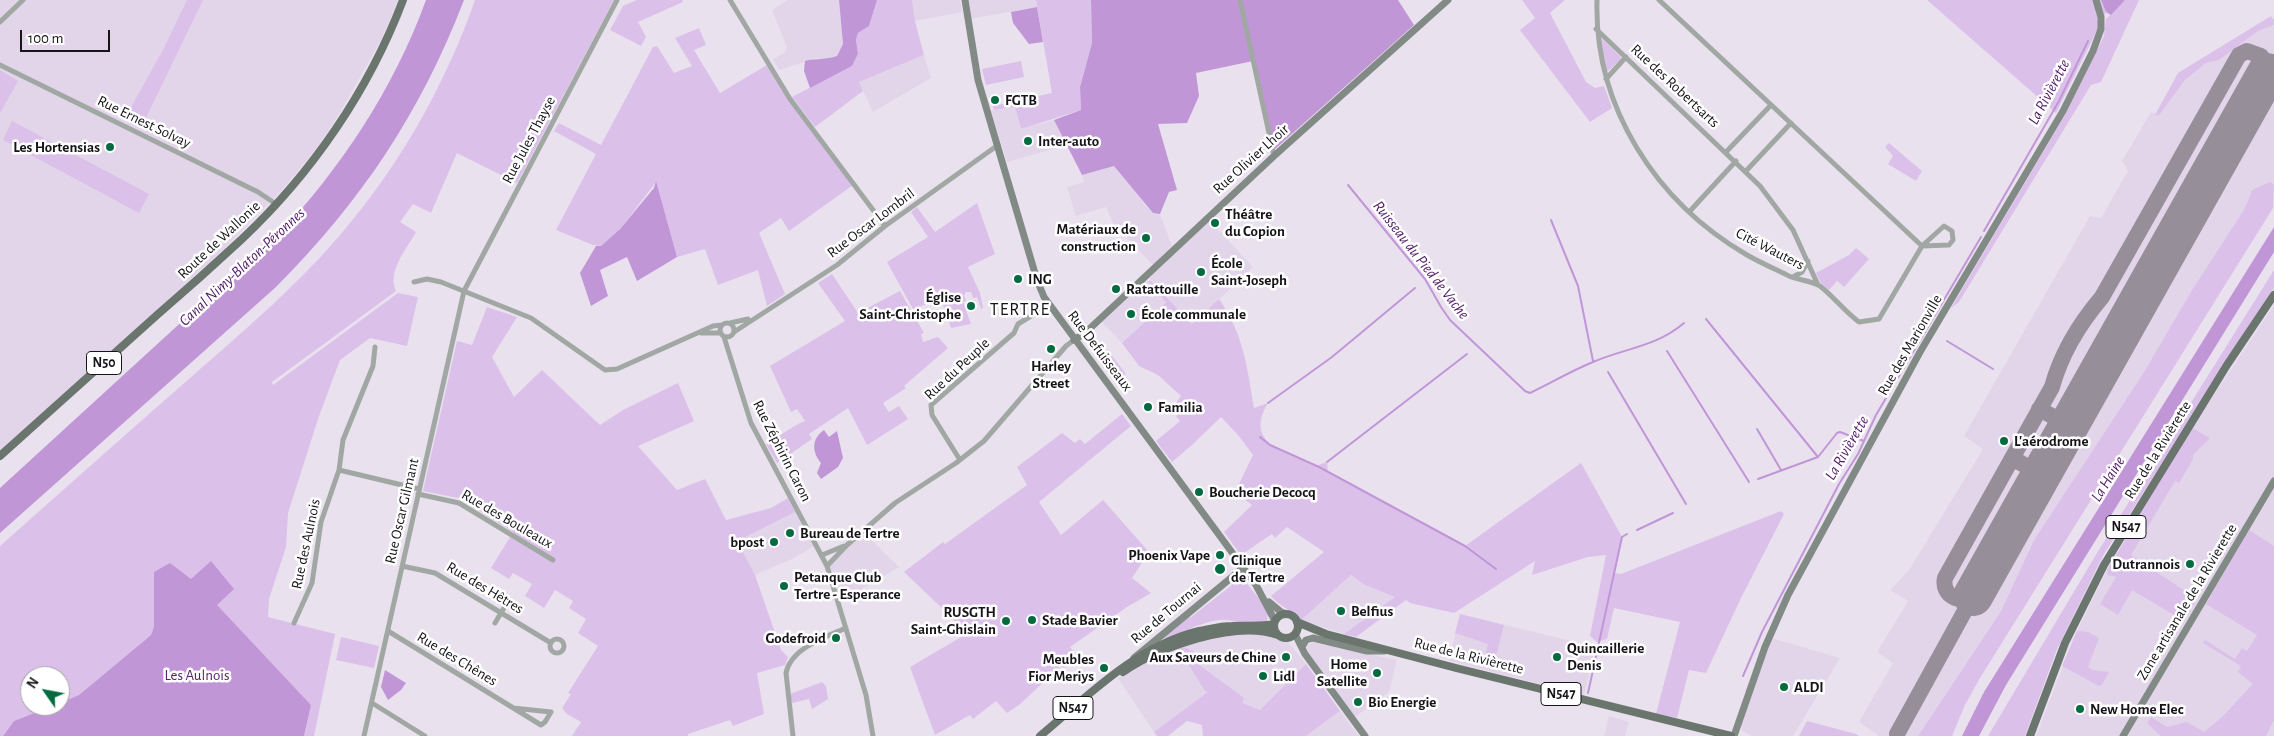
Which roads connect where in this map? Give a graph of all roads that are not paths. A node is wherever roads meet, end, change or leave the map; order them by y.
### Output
1 (23, 0) edge
2 (403, 0) edge
3 (617, 0) edge
4 (730, 0) edge
5 (965, 0) edge
6 (1240, 0) edge
7 (1448, 0) edge
8 (1597, 0) edge
9 (1659, 0) edge
10 (2096, 0) edge
11 (0, 22) edge
12 (1596, 29) junction
13 (1626, 57) junction
14 (0, 65) edge
15 (1606, 79) junction
16 (1771, 105) junction
17 (1791, 123) junction
18 (998, 145) junction
19 (1726, 152) junction
20 (1274, 156) junction
21 (1736, 162) junction
22 (1746, 171) junction
23 (276, 204) junction
24 (1690, 211) junction
25 (885, 226) junction
26 (1922, 246) junction
27 (1808, 261) junction
28 (1792, 277) junction
29 (414, 282) dead end
30 (1818, 285) junction
31 (464, 291) junction
32 (2274, 296) edge
33 (1049, 305) junction
34 (756, 317) junction
35 (730, 323) junction
36 (722, 325) junction
37 (698, 334) junction
38 (733, 334) junction
39 (722, 335) junction
40 (1074, 340) junction
41 (375, 348) dead end
42 (729, 354) junction
43 (0, 456) edge
44 (960, 460) junction
45 (338, 470) junction
46 (2274, 482) edge
47 (419, 491) junction
48 (847, 545) junction
49 (822, 554) junction
50 (553, 560) dead end
51 (402, 566) junction
52 (827, 566) junction
53 (1243, 568) junction
54 (1264, 598) junction
55 (508, 601) dead end
56 (501, 613) junction
57 (1287, 614) junction
58 (1275, 622) junction
59 (1297, 622) junction
60 (294, 623) dead end
61 (495, 623) dead end
62 (846, 628) junction
63 (388, 631) junction
64 (1318, 631) junction
65 (1293, 634) junction
66 (1278, 635) junction
67 (551, 643) dead end
68 (1303, 651) junction
69 (1392, 651) junction
70 (1130, 662) junction
71 (1106, 681) junction
72 (372, 703) junction
73 (513, 708) junction
74 (364, 736) edge
75 (425, 736) edge
76 (793, 736) edge
77 (872, 736) edge
78 (1040, 736) edge
79 (1366, 736) edge
80 (1732, 736) edge
81 (2030, 736) edge
82 (2123, 736) edge

1 - 11 street
2 - 23 main road, Route de Wallonie / N50
3 - 31 street, Rue Jules Thayse
4 - 25 street
5 - 18 street, Rue Defuisseaux
6 - 20 street
7 - 20 street, Rue Olivier Lhoir
8 - 12 street, Cité Wauters
9 - 16 street
10 - 80 street, Rue des Marionville
12 - 13 street, Rue des Robertsarts
12 - 15 street, Cité Wauters
13 - 15 street
13 - 19 street, Rue des Robertsarts
14 - 23 street, Rue Ernest Solvay
15 - 24 street, Cité Wauters
16 - 17 street
16 - 19 street
17 - 22 street
17 - 26 street
18 - 25 street, Rue Oscar Lombril
18 - 33 street, Rue Defuisseaux
19 - 21 street, Rue des Robertsarts
20 - 40 street, Rue Olivier Lhoir
21 - 22 street, Rue des Robertsarts
21 - 24 street
22 - 27 street, Rue des Robertsarts
23 - 43 main road, Route de Wallonie / N50
24 - 28 street, Cité Wauters
25 - 34 street, Rue Oscar Lombril
26 - 26 street, Cité Wauters
26 - 30 street, Cité Wauters
27 - 28 street
27 - 30 street, Rue des Robertsarts
28 - 30 street, Cité Wauters
29 - 31 street
31 - 37 street, Rue Oscar Lombril
31 - 47 street, Rue Oscar Gilmant
32 - 81 main road, Rue de la Rivièrette / N547
33 - 40 street, Rue Defuisseaux
33 - 44 street, Rue du Peuple
34 - 35 street, Rue Oscar Lombril
34 - 38 street, Rue Oscar Lombril
35 - 36 street, Rue Oscar Lombril
35 - 38 street
36 - 37 street, Rue Oscar Lombril
36 - 39 street
37 - 39 street
38 - 39 street
38 - 42 street, Rue Zéphirin Caron
39 - 42 street, Rue Zéphirin Caron
40 - 44 street
40 - 53 street, Rue Defuisseaux
41 - 45 street, Rue des Aulnois
42 - 49 street, Rue Zéphirin Caron
44 - 48 street
45 - 47 street
45 - 60 street, Rue des Aulnois
46 - 82 street, Zone artisanale de la Rivierette
47 - 50 street, Rue des Bouleaux
47 - 51 street, Rue Oscar Gilmant
48 - 49 street
48 - 52 street
49 - 52 street
51 - 56 street, Rue des Hêtres
51 - 63 street, Rue Oscar Gilmant
52 - 62 street
53 - 54 street, Rue Defuisseaux
53 - 70 street, Rue de Tournai
54 - 57 street, Rue Defuisseaux
54 - 58 street, Rue Defuisseaux
55 - 56 street
56 - 61 street
56 - 67 street, Rue des Hêtres
57 - 58 main road
57 - 59 main road
58 - 66 main road
58 - 70 main road, Rue de Tournai / N547
59 - 64 main road, Rue de la Rivièrette / N547
59 - 65 main road
62 - 76 street
62 - 77 street
63 - 72 street, Rue Oscar Gilmant
63 - 73 street, Rue des Chênes
64 - 65 main road, Rue de la Rivièrette / N547
64 - 69 main road, Rue de la Rivièrette / N547
65 - 66 main road
65 - 68 street
66 - 71 main road, Rue de Tournai / N547
68 - 69 street
68 - 79 street
69 - 80 main road, Rue de la Rivièrette / N547
70 - 71 main road, Rue de Tournai / N547
71 - 78 main road, Rue de Tournai / N547
72 - 74 street, Rue Oscar Gilmant
72 - 75 street
73 - 73 street, Rue des Chênes

